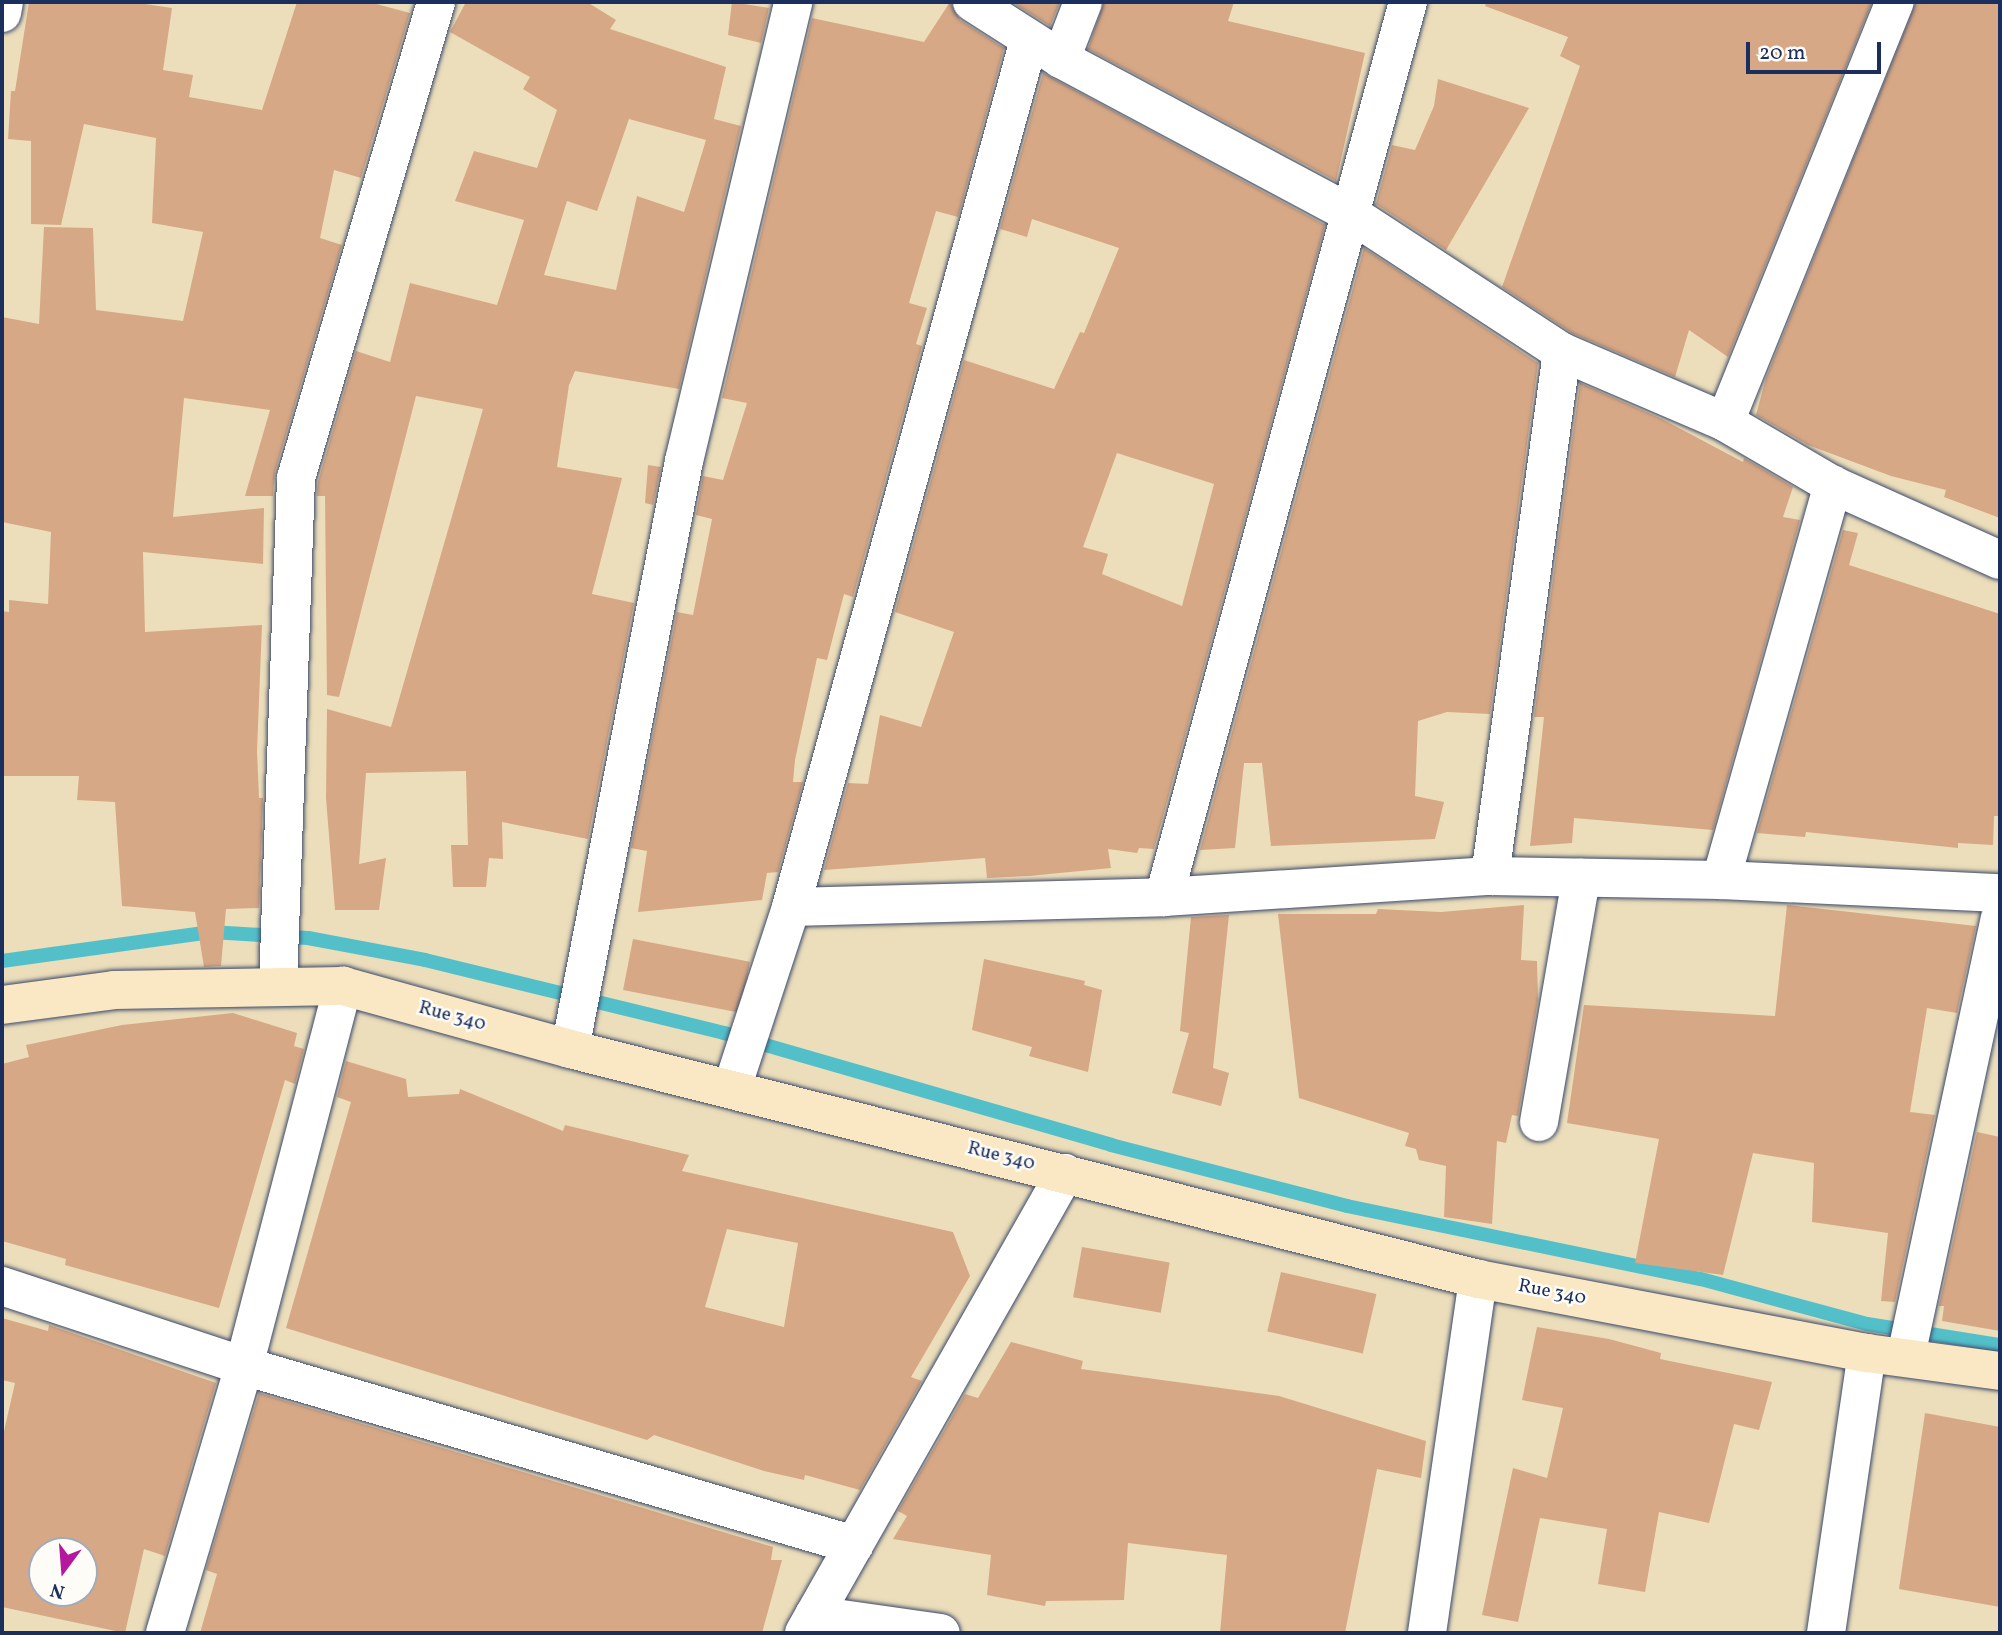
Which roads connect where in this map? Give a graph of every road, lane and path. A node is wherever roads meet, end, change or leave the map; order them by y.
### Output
1 (4, 2) edge
2 (436, 2) edge
3 (793, 2) edge
4 (972, 2) edge
5 (1083, 2) edge
6 (1408, 2) edge
7 (1895, 2) edge
8 (2, 13) edge
9 (1045, 49) junction
10 (1350, 214) junction
11 (1562, 352) junction
12 (1725, 422) junction
13 (1833, 485) junction
14 (2000, 560) edge
15 (1490, 876) junction
16 (1581, 877) junction
17 (1721, 880) junction
18 (2000, 892) edge
19 (1164, 897) junction
20 (791, 907) junction
21 (2000, 919) edge
22 (278, 986) junction
23 (342, 986) junction
24 (2, 1005) edge
25 (570, 1049) junction
26 (732, 1088) junction
27 (1539, 1122) dead end
28 (1065, 1173) junction
29 (1478, 1279) junction
30 (2, 1286) edge
31 (1867, 1353) junction
32 (1906, 1356) junction
33 (244, 1366) junction
34 (2000, 1371) edge
35 (854, 1545) junction
36 (809, 1624) edge
37 (165, 1633) edge
38 (941, 1633) edge
39 (1427, 1633) edge
40 (1826, 1633) edge

1 - 8 street
2 - 22 street
3 - 25 street
4 - 9 street
5 - 9 street
6 - 10 street
7 - 12 street
9 - 10 street
9 - 20 street
10 - 11 street
10 - 19 street
11 - 12 street
11 - 15 street
12 - 13 street
13 - 14 street
13 - 17 street
15 - 16 street
15 - 19 street
16 - 17 street
16 - 27 street
17 - 18 street
19 - 20 street
20 - 26 street
21 - 32 street
22 - 23 street, Rue 340
22 - 24 street, Rue 340
23 - 25 street, Rue 340
23 - 33 street
25 - 26 street, Rue 340
26 - 28 street, Rue 340
28 - 29 street, Rue 340
28 - 35 street
29 - 31 street, Rue 340
29 - 39 street
30 - 33 street
31 - 32 street, Rue 340
31 - 40 street
32 - 34 street, Rue 340
33 - 35 street
33 - 37 street
35 - 36 street
36 - 38 street

